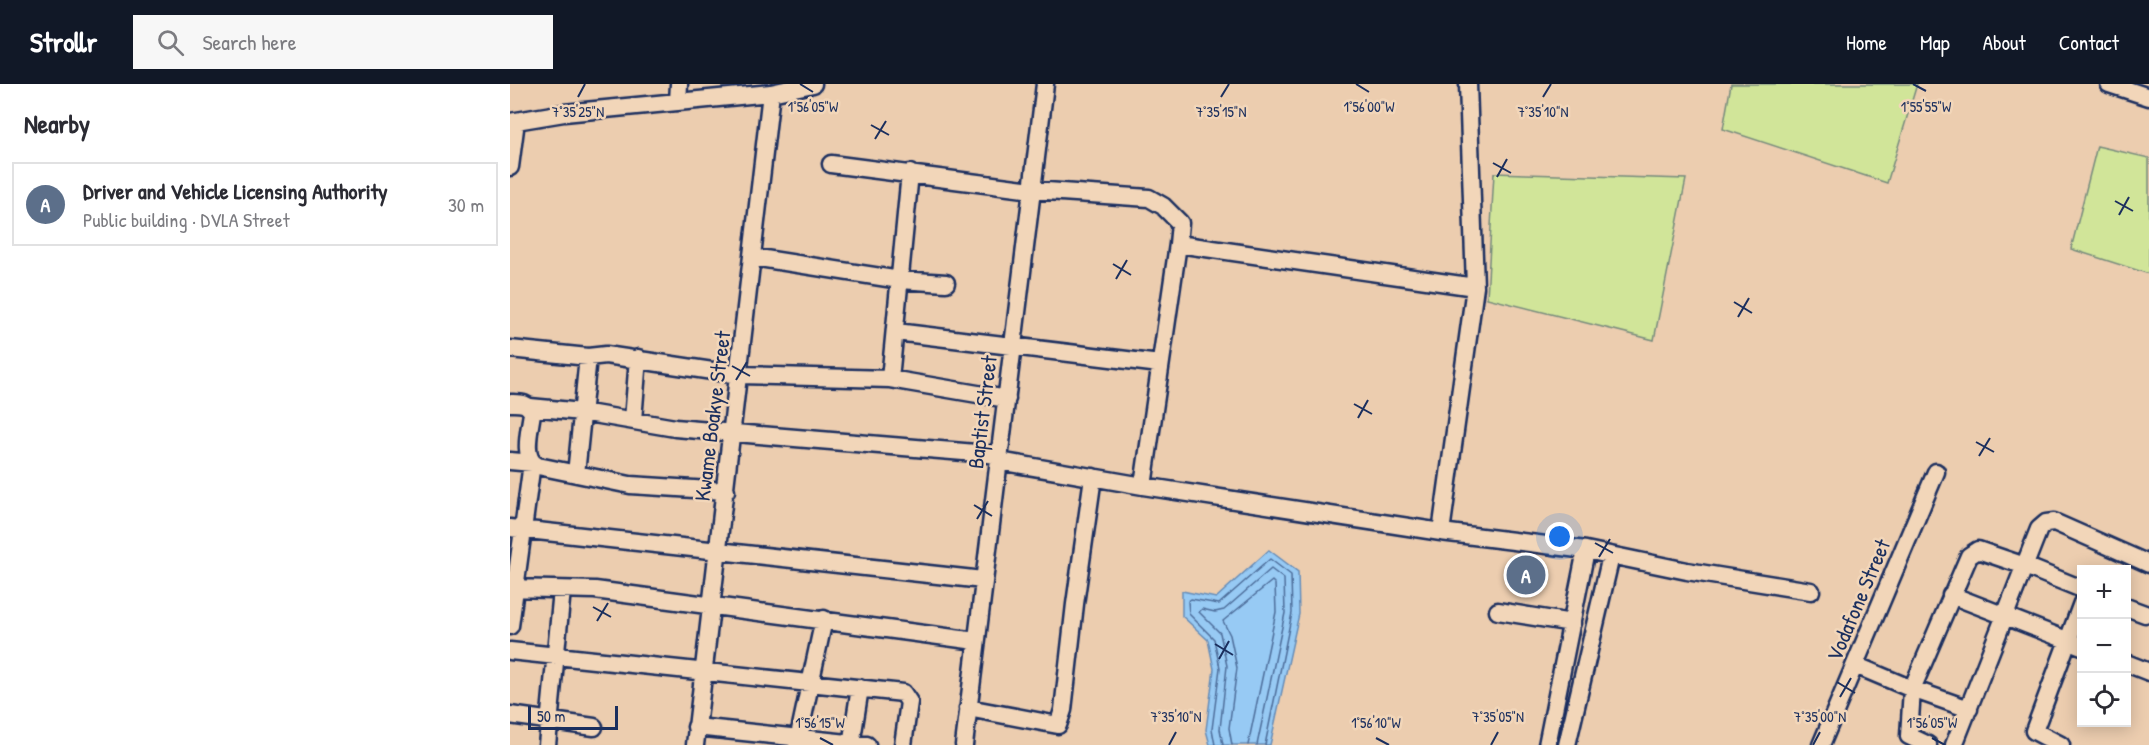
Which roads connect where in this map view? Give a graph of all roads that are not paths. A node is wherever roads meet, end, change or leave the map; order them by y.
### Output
1 (679, 84) edge
2 (808, 84) edge
3 (813, 84) edge
4 (1045, 84) edge
5 (1468, 84) edge
6 (2109, 84) edge
7 (771, 93) junction
8 (2149, 97) edge
9 (678, 102) junction
10 (513, 122) edge
11 (831, 164) dead end
12 (510, 167) edge
13 (910, 173) junction
14 (1032, 190) junction
15 (1178, 244) junction
16 (752, 257) junction
17 (900, 280) junction
18 (946, 283) dead end
19 (1475, 287) junction
20 (896, 332) junction
21 (1013, 347) junction
22 (510, 349) edge
23 (588, 357) junction
24 (638, 358) junction
25 (1160, 364) junction
26 (739, 375) junction
27 (890, 379) junction
28 (1006, 399) junction
29 (510, 402) edge
30 (530, 407) junction
31 (582, 412) junction
32 (633, 420) junction
33 (732, 432) junction
34 (1000, 458) junction
35 (510, 461) edge
36 (532, 463) junction
37 (1936, 472) dead end
38 (576, 474) junction
39 (1093, 477) junction
40 (1143, 486) junction
41 (726, 491) junction
42 (516, 529) edge
43 (1442, 532) junction
44 (719, 550) junction
45 (1586, 550) junction
46 (1611, 556) junction
47 (2149, 564) edge
48 (2025, 566) junction
49 (983, 580) junction
50 (2077, 587) edge
51 (513, 588) edge
52 (562, 590) junction
53 (1811, 591) dead end
54 (1951, 596) junction
55 (711, 607) junction
56 (2131, 609) edge
57 (1498, 611) dead end
58 (2145, 614) dead end
59 (2005, 617) junction
60 (824, 619) junction
61 (2079, 619) edge
62 (1572, 623) junction
63 (510, 626) edge
64 (976, 641) junction
65 (2074, 643) edge
66 (510, 651) edge
67 (555, 656) junction
68 (1855, 665) junction
69 (2131, 665) edge
70 (704, 671) junction
71 (2149, 672) edge
72 (810, 683) junction
73 (860, 688) junction
74 (1912, 689) junction
75 (968, 708) junction
76 (1969, 710) junction
77 (510, 715) edge
78 (549, 721) junction
79 (594, 727) dead end
80 (696, 727) junction
81 (797, 741) edge
82 (857, 744) edge
83 (547, 745) edge
84 (695, 745) edge
85 (903, 745) edge
86 (964, 745) edge
87 (1547, 745) edge
88 (1567, 745) edge
89 (1821, 745) edge
90 (1928, 745) edge
91 (1954, 745) edge
92 (2061, 745) edge

1 - 9 street
2 - 3 street
2 - 7 street
4 - 14 street, Baptist Street
5 - 19 street
6 - 8 street
7 - 9 street
7 - 16 street, Kwame Boakye Street
9 - 10 street
10 - 12 street
11 - 13 street
13 - 14 street
13 - 17 street
14 - 15 street
14 - 21 street, Baptist Street
15 - 19 street
15 - 25 street
16 - 17 street
16 - 26 street, Kwame Boakye Street
17 - 18 street
17 - 20 street
19 - 43 street
20 - 21 street
20 - 27 street
21 - 25 street
21 - 28 street, Baptist Street
22 - 23 street
23 - 24 street
23 - 31 street
24 - 26 street
24 - 32 street
25 - 40 street
26 - 27 street
26 - 33 street, Kwame Boakye Street
27 - 28 street
28 - 34 street, Baptist Street
29 - 30 street
30 - 31 street
30 - 36 street
31 - 32 street
31 - 38 street
32 - 33 street
33 - 34 street
33 - 41 street, Kwame Boakye Street
34 - 39 street
34 - 49 street, Baptist Street
35 - 36 street
36 - 38 street
36 - 42 street
37 - 68 street, Vodafone Street
38 - 41 street
39 - 40 street
39 - 75 street
40 - 43 street
41 - 44 street, Kwame Boakye Street
42 - 44 street
42 - 51 street
43 - 45 street
44 - 49 street
44 - 55 street, Kwame Boakye Street
45 - 46 street
45 - 62 street
46 - 53 street
46 - 88 street
47 - 48 street
48 - 50 street
48 - 54 street
48 - 59 street
49 - 64 street, Baptist Street
51 - 52 street
51 - 63 street
52 - 55 street
52 - 67 street
54 - 59 street
54 - 74 street
55 - 60 street
55 - 70 street, Kwame Boakye Street
56 - 58 street
57 - 62 street
59 - 65 street
59 - 76 street
60 - 64 street
60 - 72 street
61 - 65 street
62 - 87 street
64 - 75 street, Baptist Street
65 - 92 street
66 - 67 street
67 - 70 street
67 - 78 street
68 - 74 street
68 - 89 street, Vodafone Street
69 - 71 street
70 - 72 street
70 - 80 street, Kwame Boakye Street
72 - 73 street
72 - 81 street
73 - 82 street
73 - 85 street
74 - 76 street
74 - 90 street
75 - 86 street, Baptist Street
76 - 91 street
77 - 78 street
78 - 79 street
78 - 83 street
80 - 81 street
80 - 84 street, Kwame Boakye Street
81 - 82 street

